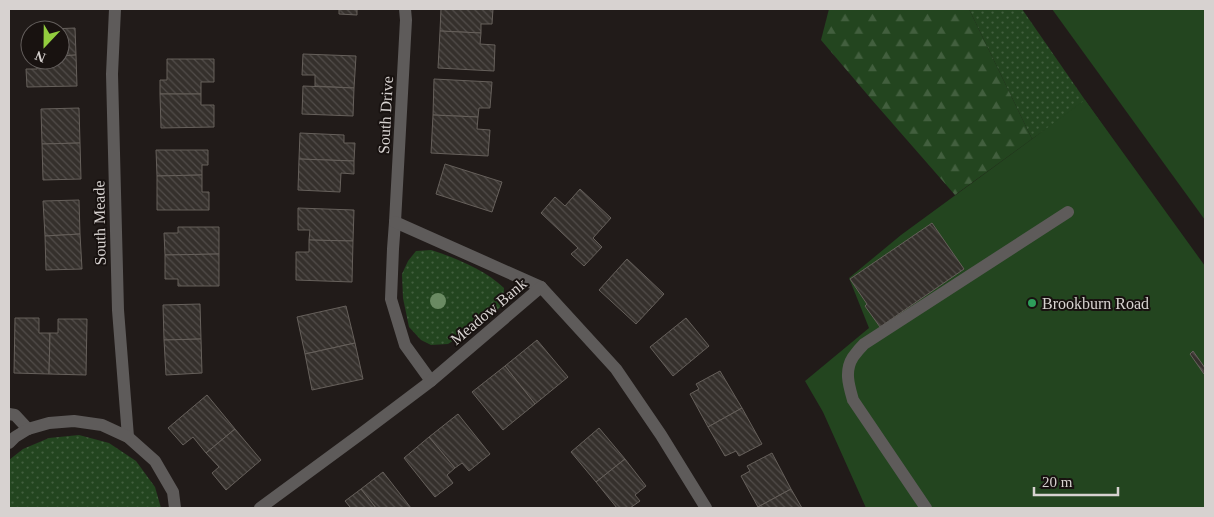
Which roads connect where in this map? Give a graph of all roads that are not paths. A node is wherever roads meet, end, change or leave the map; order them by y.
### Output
1 (115, 9) edge
2 (405, 9) edge
3 (1068, 212) dead end
4 (395, 222) junction
5 (541, 287) junction
6 (431, 381) junction
7 (9, 414) edge
8 (28, 429) junction
9 (128, 437) junction
10 (9, 443) edge
11 (175, 508) edge
12 (260, 508) edge
13 (706, 508) edge
14 (926, 508) edge

1 - 9 street, South Meade
2 - 4 street, South Drive
3 - 14 street
4 - 5 street
4 - 6 street, South Drive
5 - 6 street, Meadow Bank
5 - 13 street, Meadow Bank
6 - 12 street, Meadow Bank
7 - 8 street
8 - 9 street
8 - 10 street
9 - 11 street

